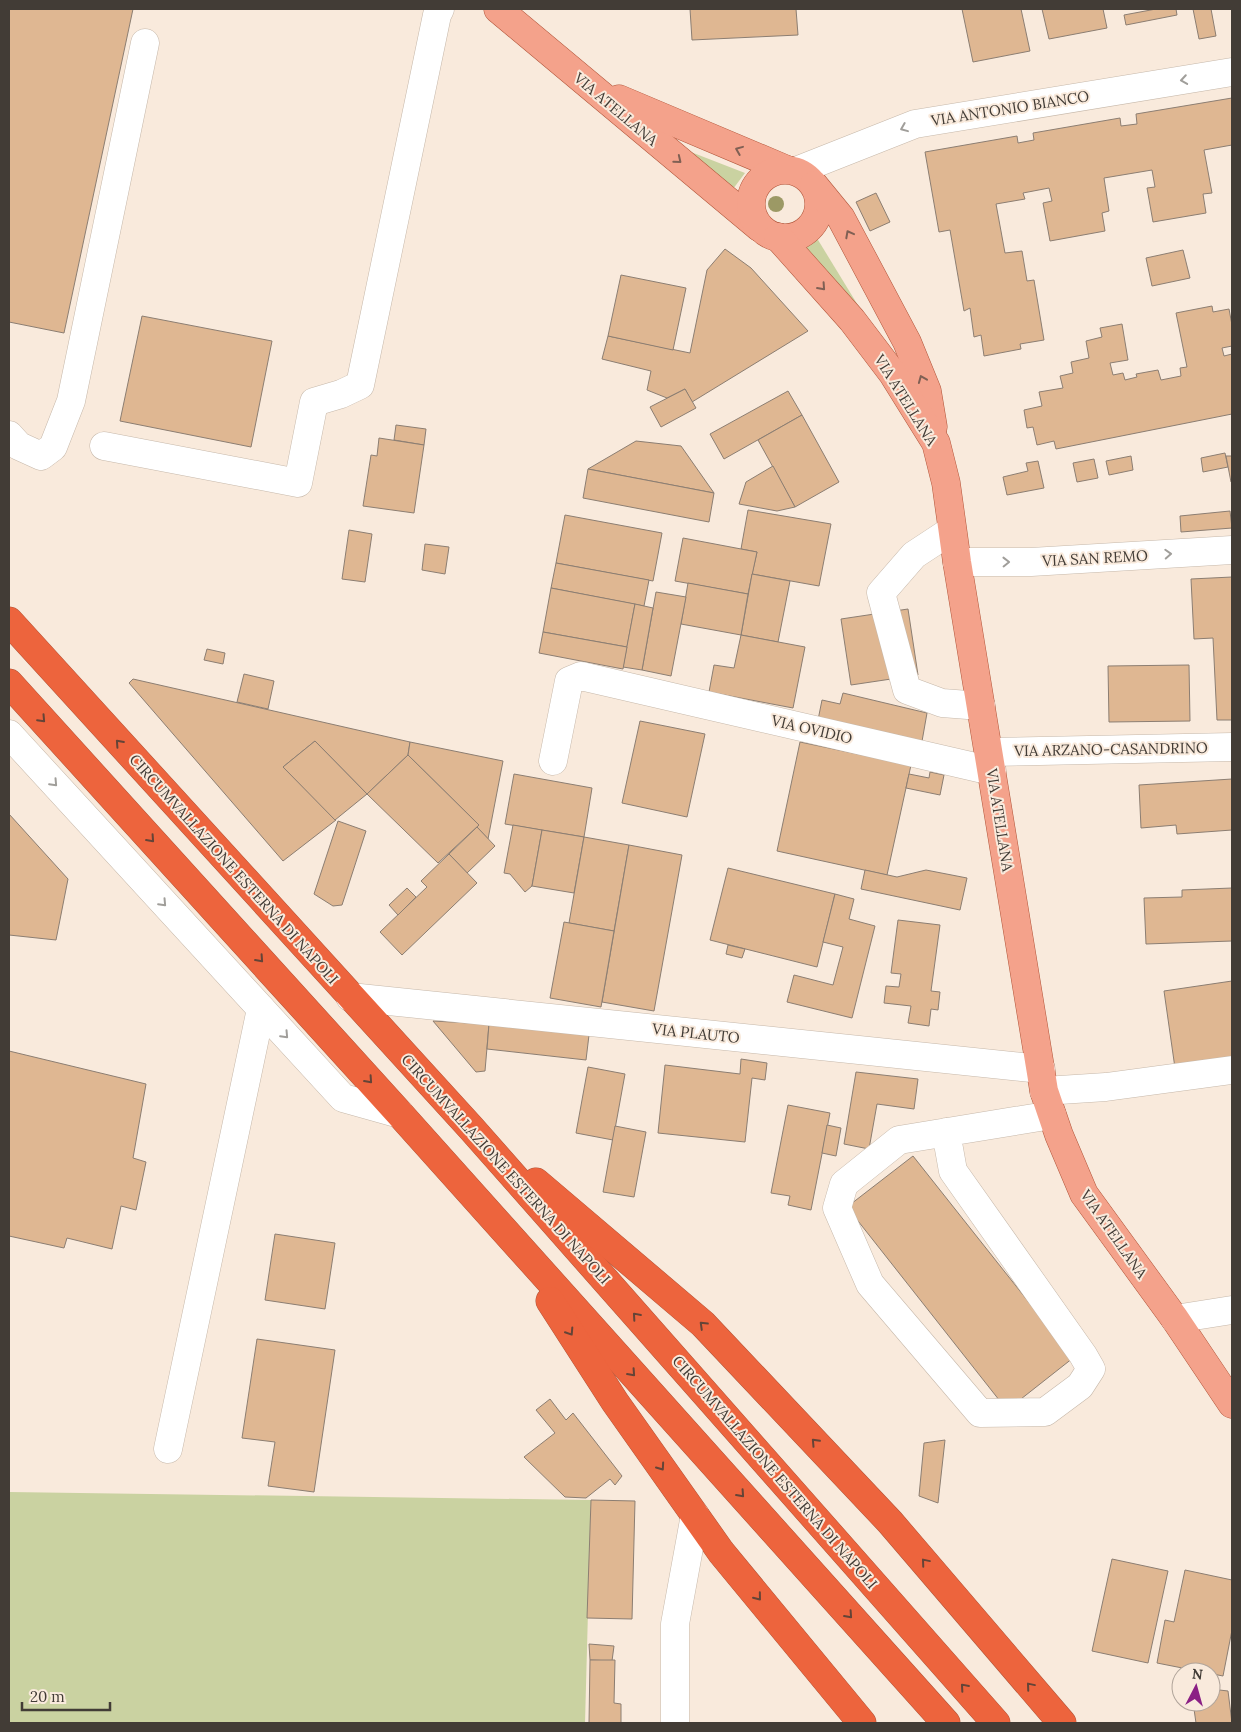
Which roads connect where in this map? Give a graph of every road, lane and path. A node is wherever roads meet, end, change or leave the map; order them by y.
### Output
1 (440, 9) edge
2 (498, 9) edge
3 (145, 43) dead end
4 (1232, 72) edge
5 (586, 84) junction
6 (798, 175) junction
7 (769, 232) junction
8 (9, 435) edge
9 (936, 443) junction
10 (104, 446) dead end
11 (952, 530) junction
12 (1232, 550) edge
13 (957, 562) junction
14 (9, 621) edge
15 (9, 683) edge
16 (981, 706) junction
17 (9, 734) edge
18 (1232, 747) edge
19 (553, 761) dead end
20 (991, 761) junction
21 (350, 997) junction
22 (261, 1009) junction
23 (1232, 1070) edge
24 (1046, 1091) junction
25 (400, 1114) junction
26 (471, 1128) junction
27 (946, 1132) junction
28 (506, 1232) junction
29 (1232, 1310) edge
30 (1175, 1319) junction
31 (1232, 1404) edge
32 (168, 1449) dead end
33 (695, 1515) junction
34 (675, 1723) edge
35 (862, 1723) edge
36 (946, 1723) edge
37 (996, 1723) edge
38 (1062, 1723) edge

1 - 10 street
2 - 5 main road, VIA ATELLANA
3 - 8 street
4 -> 6 street, VIA ANTONIO BIANCO
6 -> 5 main road
5 -> 7 main road, VIA ATELLANA
6 - 7 main road
6 - 7 main road
9 -> 6 main road
7 -> 9 main road, VIA ATELLANA
9 - 11 main road, VIA ATELLANA
11 - 13 main road, VIA ATELLANA
11 - 16 street
13 -> 12 street, VIA SAN REMO
13 - 16 main road, VIA ATELLANA
21 -> 14 highway, CIRCUMVALLAZIONE ESTERNA DI NAPOLI
15 -> 25 highway
16 - 20 main road, VIA ATELLANA
17 -> 22 street
18 - 20 street, VIA ARZANO-CASANDRINO
19 - 20 street, VIA OVIDIO
20 - 24 main road, VIA ATELLANA
21 - 24 street, VIA PLAUTO
21 - 26 highway, CIRCUMVALLAZIONE ESTERNA DI NAPOLI
22 -> 25 street
22 - 32 street
23 - 24 street
24 - 27 street
24 - 30 main road, VIA ATELLANA
25 - 28 highway
37 -> 26 highway, CIRCUMVALLAZIONE ESTERNA DI NAPOLI
38 -> 26 highway
27 - 27 street
28 -> 33 highway
28 -> 36 highway
29 - 30 street
30 - 31 main road, VIA ATELLANA
33 - 34 street
33 -> 35 highway

